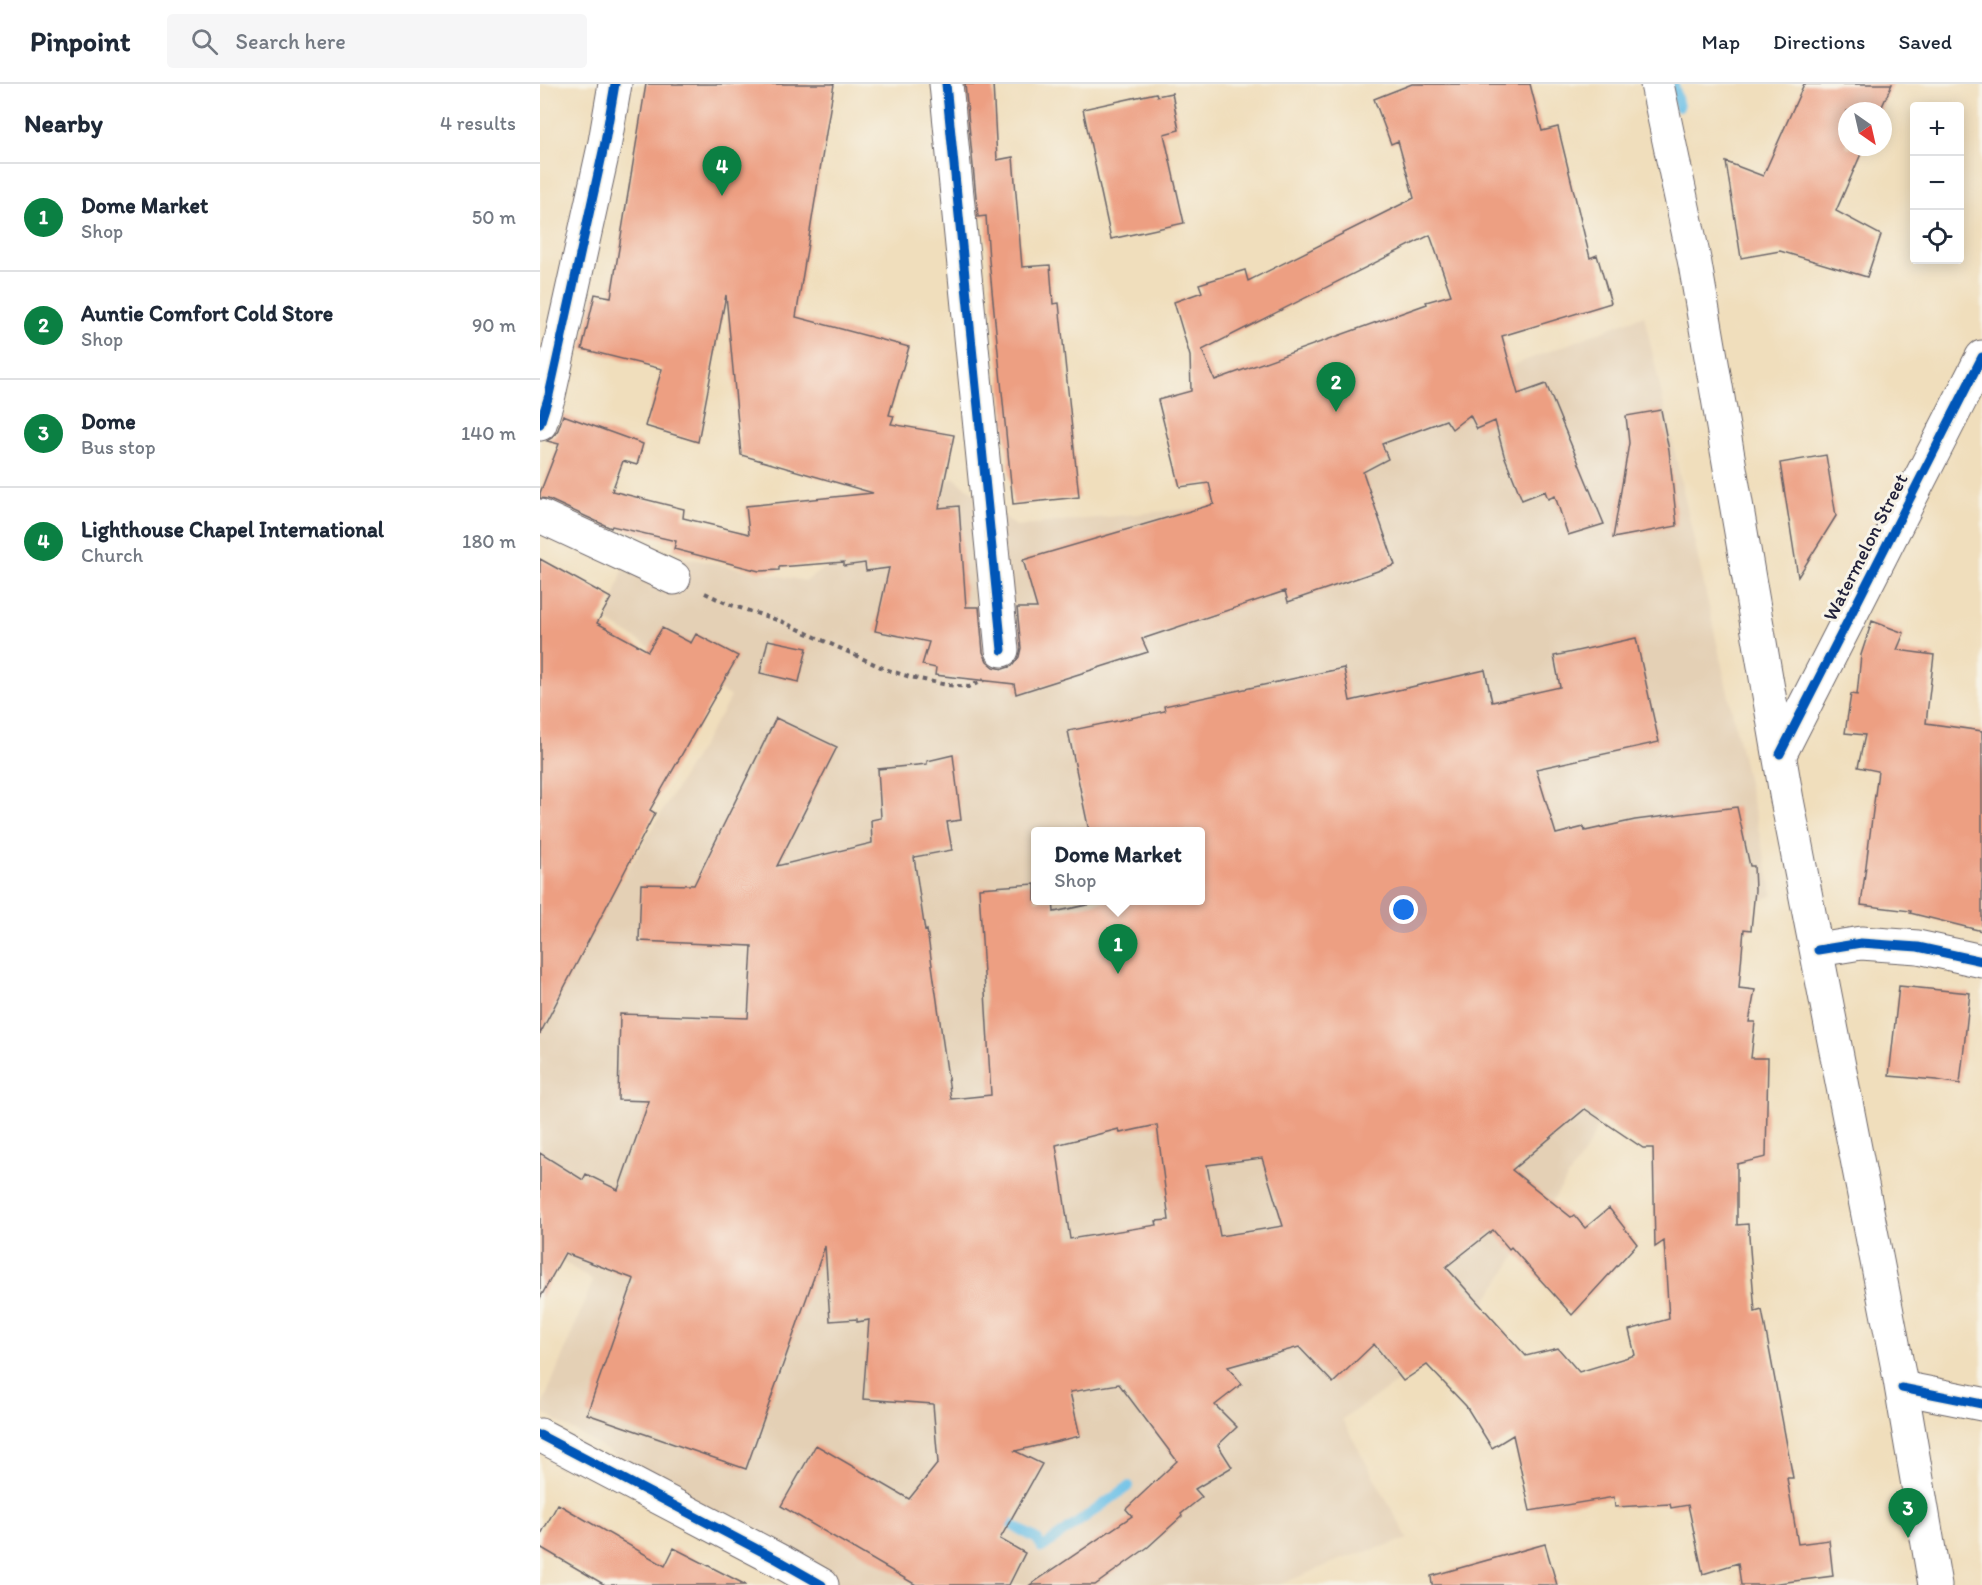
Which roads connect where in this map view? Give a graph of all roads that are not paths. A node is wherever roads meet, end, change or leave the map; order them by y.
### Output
1 (615, 84) edge
2 (946, 84) edge
3 (1657, 84) edge
4 (1982, 357) edge
5 (540, 424) edge
6 (542, 523) edge
7 (674, 578) road end
8 (1002, 650) road end
9 (1780, 754) junction
10 (1818, 950) junction
11 (1982, 961) edge
12 (1902, 1388) junction
13 (1982, 1404) edge
14 (540, 1435) edge
15 (822, 1585) edge
16 (1935, 1585) edge

1 - 5 street
2 - 8 street
3 - 9 street
4 - 9 street, Watermelon Street
6 - 7 street
9 - 10 street
10 - 11 street
10 - 12 street
12 - 13 street
12 - 16 street
14 - 15 street

